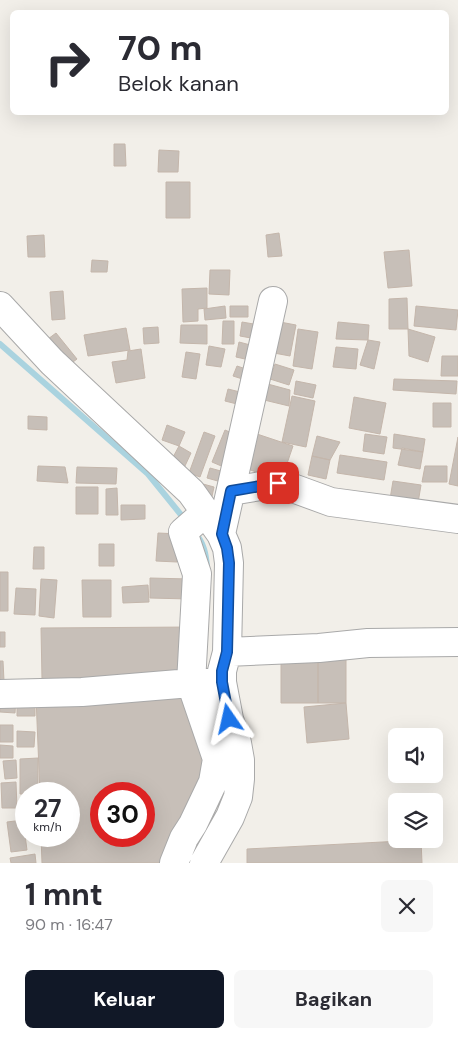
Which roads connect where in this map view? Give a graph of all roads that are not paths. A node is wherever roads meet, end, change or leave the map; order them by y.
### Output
1 (273, 301) dead end
2 (0, 306) edge
3 (231, 491) junction
4 (458, 519) edge
5 (204, 523) junction
6 (458, 642) edge
7 (227, 652) junction
8 (208, 683) junction
9 (0, 694) edge
10 (174, 863) edge
11 (204, 863) edge

1 - 3 street
2 - 5 street
3 - 4 street
3 - 5 street
5 - 7 street
5 - 8 street
6 - 7 street
7 - 8 street
8 - 9 street
8 - 10 street
8 - 11 street

